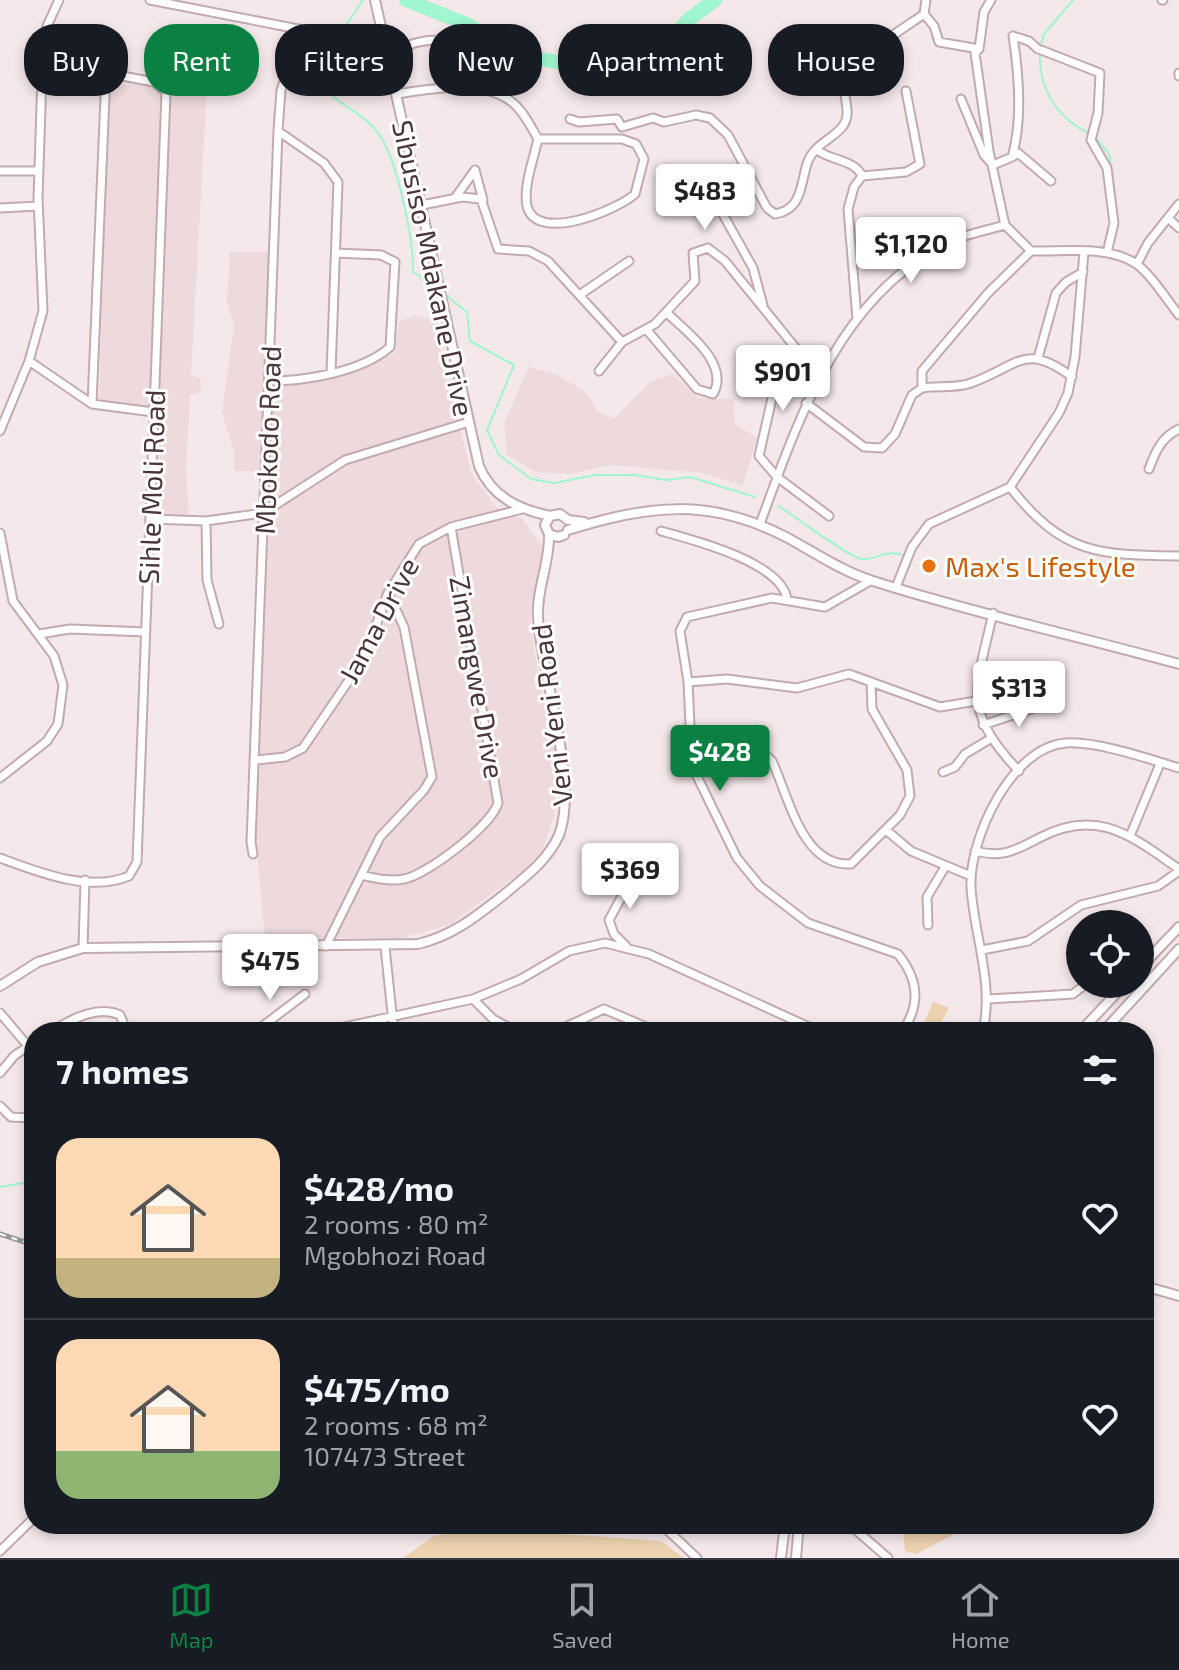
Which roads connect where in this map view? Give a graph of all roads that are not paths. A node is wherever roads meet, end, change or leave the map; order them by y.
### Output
1 (59, 0) edge
2 (150, 0) edge
3 (926, 0) edge
4 (991, 0) edge
5 (375, 1) edge
6 (924, 14) junction
7 (48, 24) edge
8 (380, 24) edge
9 (275, 25) edge
10 (979, 49) junction
11 (413, 91) edge
12 (906, 91) dead end
13 (42, 96) edge
14 (105, 96) edge
15 (166, 96) edge
16 (281, 96) edge
17 (397, 96) edge
18 (961, 99) dead end
19 (570, 119) dead end
20 (278, 131) junction
21 (538, 139) junction
22 (816, 149) junction
23 (1012, 157) junction
24 (993, 165) junction
25 (0, 171) edge
26 (39, 171) junction
27 (862, 176) junction
28 (1051, 181) dead end
29 (455, 198) junction
30 (484, 202) junction
31 (1179, 204) edge
32 (422, 205) junction
33 (38, 206) junction
34 (0, 208) edge
35 (720, 209) dead end
36 (1168, 218) junction
37 (1005, 225) junction
38 (1179, 228) edge
39 (1031, 251) junction
40 (1084, 252) junction
41 (336, 253) junction
42 (1107, 253) junction
43 (629, 261) dead end
44 (1137, 264) junction
45 (1083, 272) junction
46 (581, 294) junction
47 (764, 308) junction
48 (666, 312) junction
49 (1179, 315) edge
50 (857, 319) junction
51 (646, 329) junction
52 (622, 342) junction
53 (795, 348) junction
54 (1038, 358) junction
55 (29, 361) junction
56 (599, 371) dead end
57 (331, 373) junction
58 (1072, 377) junction
59 (820, 378) junction
60 (269, 381) junction
61 (922, 388) junction
62 (806, 403) junction
63 (92, 404) junction
64 (153, 412) junction
65 (466, 423) junction
66 (1178, 430) edge
67 (0, 431) edge
68 (1149, 469) dead end
69 (777, 477) junction
70 (1010, 487) junction
71 (526, 510) junction
72 (263, 513) junction
73 (829, 516) dead end
74 (151, 519) junction
75 (206, 521) junction
76 (760, 524) junction
77 (548, 525) junction
78 (451, 527) junction
79 (567, 528) junction
80 (661, 531) dead end
81 (0, 533) edge
82 (1179, 556) edge
83 (548, 562) junction
84 (870, 581) junction
85 (896, 587) junction
86 (388, 593) junction
87 (787, 599) junction
88 (993, 613) junction
89 (219, 624) dead end
90 (145, 632) junction
91 (39, 634) junction
92 (1179, 664) edge
93 (688, 682) junction
94 (871, 682) junction
95 (976, 701) junction
96 (1046, 704) dead end
97 (983, 725) junction
98 (690, 737) junction
99 (990, 739) junction
100 (256, 760) junction
101 (1160, 764) junction
102 (1179, 768) edge
103 (1019, 771) junction
104 (943, 772) dead end
105 (0, 778) edge
106 (886, 830) junction
107 (1130, 836) junction
108 (975, 851) junction
109 (253, 854) dead end
110 (0, 858) edge
111 (945, 867) junction
112 (1179, 870) edge
113 (361, 875) junction
114 (633, 876) dead end
115 (971, 876) junction
116 (85, 880) junction
117 (928, 925) dead end
118 (1179, 927) edge
119 (326, 946) junction
120 (626, 946) junction
121 (385, 947) junction
122 (83, 948) junction
123 (1179, 949) edge
124 (982, 950) junction
125 (1154, 953) edge
126 (0, 986) edge
127 (305, 994) dead end
128 (1066, 994) edge
129 (1112, 998) edge
130 (473, 999) junction
131 (989, 999) junction
132 (0, 1013) edge
133 (392, 1018) junction
134 (71, 1022) edge
135 (125, 1022) edge
136 (268, 1022) edge
137 (372, 1022) edge
138 (393, 1022) edge
139 (499, 1022) edge
140 (576, 1022) edge
141 (635, 1022) edge
142 (797, 1022) edge
143 (907, 1022) edge
144 (985, 1022) edge
145 (1089, 1022) edge
146 (1112, 1022) edge
147 (24, 1037) edge
148 (24, 1051) edge
149 (0, 1073) edge
150 (0, 1106) edge
151 (24, 1118) edge
152 (1154, 1289) edge
153 (1179, 1296) edge
154 (24, 1528) edge
155 (672, 1534) edge
156 (784, 1534) edge
157 (798, 1534) edge
158 (860, 1534) edge
159 (0, 1551) edge
160 (697, 1558) edge
161 (781, 1558) edge
162 (796, 1558) edge
163 (888, 1558) edge

1 - 7 street
2 - 9 street
3 - 6 street
4 - 10 street
5 - 8 street, Sibusiso Mdakane Drive
6 - 10 street
6 - 22 street
10 - 24 street
11 - 21 street
12 - 27 street
13 - 26 street
14 - 63 street
15 - 64 street, Sihle Moli Road
16 - 20 street, Mbokodo Road
17 - 32 street, Sibusiso Mdakane Drive
18 - 24 street
19 - 22 street
20 - 41 street
20 - 60 street, Mbokodo Road
21 - 21 street
22 - 27 street
23 - 24 street
23 - 28 street
23 - 42 street
24 - 37 street
25 - 26 street
26 - 33 street
27 - 50 street
29 - 30 street
29 - 30 street
29 - 32 street
30 - 46 street
31 - 36 street
32 - 65 street, Sibusiso Mdakane Drive
33 - 34 street
33 - 55 street
35 - 47 street
36 - 38 street
36 - 44 street
37 - 39 street
37 - 50 street
39 - 40 street
39 - 61 street
40 - 42 street
40 - 45 street
41 - 57 street
41 - 57 street
42 - 44 street
43 - 46 street
44 - 49 street
45 - 54 street
45 - 58 street
46 - 52 street
47 - 48 street
47 - 53 street
48 - 51 street
48 - 51 street
50 - 59 street
51 - 52 street
52 - 56 street
53 - 59 street
53 - 69 street
54 - 58 street
54 - 61 street
55 - 63 street
55 - 67 street
57 - 60 street
58 - 70 street
59 - 62 street
60 - 72 street, Mbokodo Road
61 - 62 street
62 - 69 street
63 - 64 street
64 - 74 street, Sihle Moli Road
65 - 71 street, Sibusiso Mdakane Drive
65 - 72 street
66 - 68 street
69 - 73 street
69 - 76 street
70 - 82 street
70 - 85 street
71 - 77 street, Sibusiso Mdakane Drive
71 - 78 street, Jama Drive
72 - 75 street
72 - 100 street, Mbokodo Road
74 - 75 street
74 - 90 street, Sihle Moli Road
75 - 89 street
76 - 79 street
76 - 84 street
77 - 79 street
77 - 79 street
77 - 83 street, Veni Yeni Road
78 - 86 street, Jama Drive
78 - 113 street, Zimangwe Drive
79 - 83 street, Veni Yeni Road
80 - 87 street
81 - 91 street
83 - 121 street, Veni Yeni Road
84 - 85 street
84 - 87 street
85 - 88 street
86 - 100 street, Jama Drive
86 - 113 street
87 - 93 street
88 - 92 street
88 - 95 street
90 - 91 street
90 - 116 street, Sihle Moli Road
91 - 105 street
93 - 94 street
93 - 98 street
94 - 95 street
94 - 106 street
95 - 97 street
96 - 97 street
97 - 99 street
98 - 106 street
98 - 143 street
99 - 103 street
99 - 104 street
100 - 109 street, Mbokodo Road
101 - 102 street
101 - 103 street
101 - 107 street
103 - 108 street
106 - 111 street
107 - 108 street
107 - 112 street
108 - 115 street
110 - 116 street, Sihle Moli Road
111 - 115 street
111 - 117 street
112 - 124 street
113 - 119 street
114 - 120 street
115 - 124 street
116 - 122 street
118 - 125 street
119 - 121 street, Veni Yeni Road
119 - 122 street, Veni Yeni Road
120 - 130 street
120 - 142 street
121 - 133 street
122 - 126 street, Veni Yeni Road
123 - 146 street
124 - 131 street
127 - 136 street
128 - 131 street
129 - 145 street
130 - 133 street
130 - 139 street
131 - 144 street
132 - 147 street
133 - 137 street
133 - 138 street
134 - 135 street
140 - 141 street
148 - 149 street
150 - 151 street
152 - 153 street
154 - 159 street
155 - 160 street
156 - 161 street
157 - 162 street
158 - 163 street

